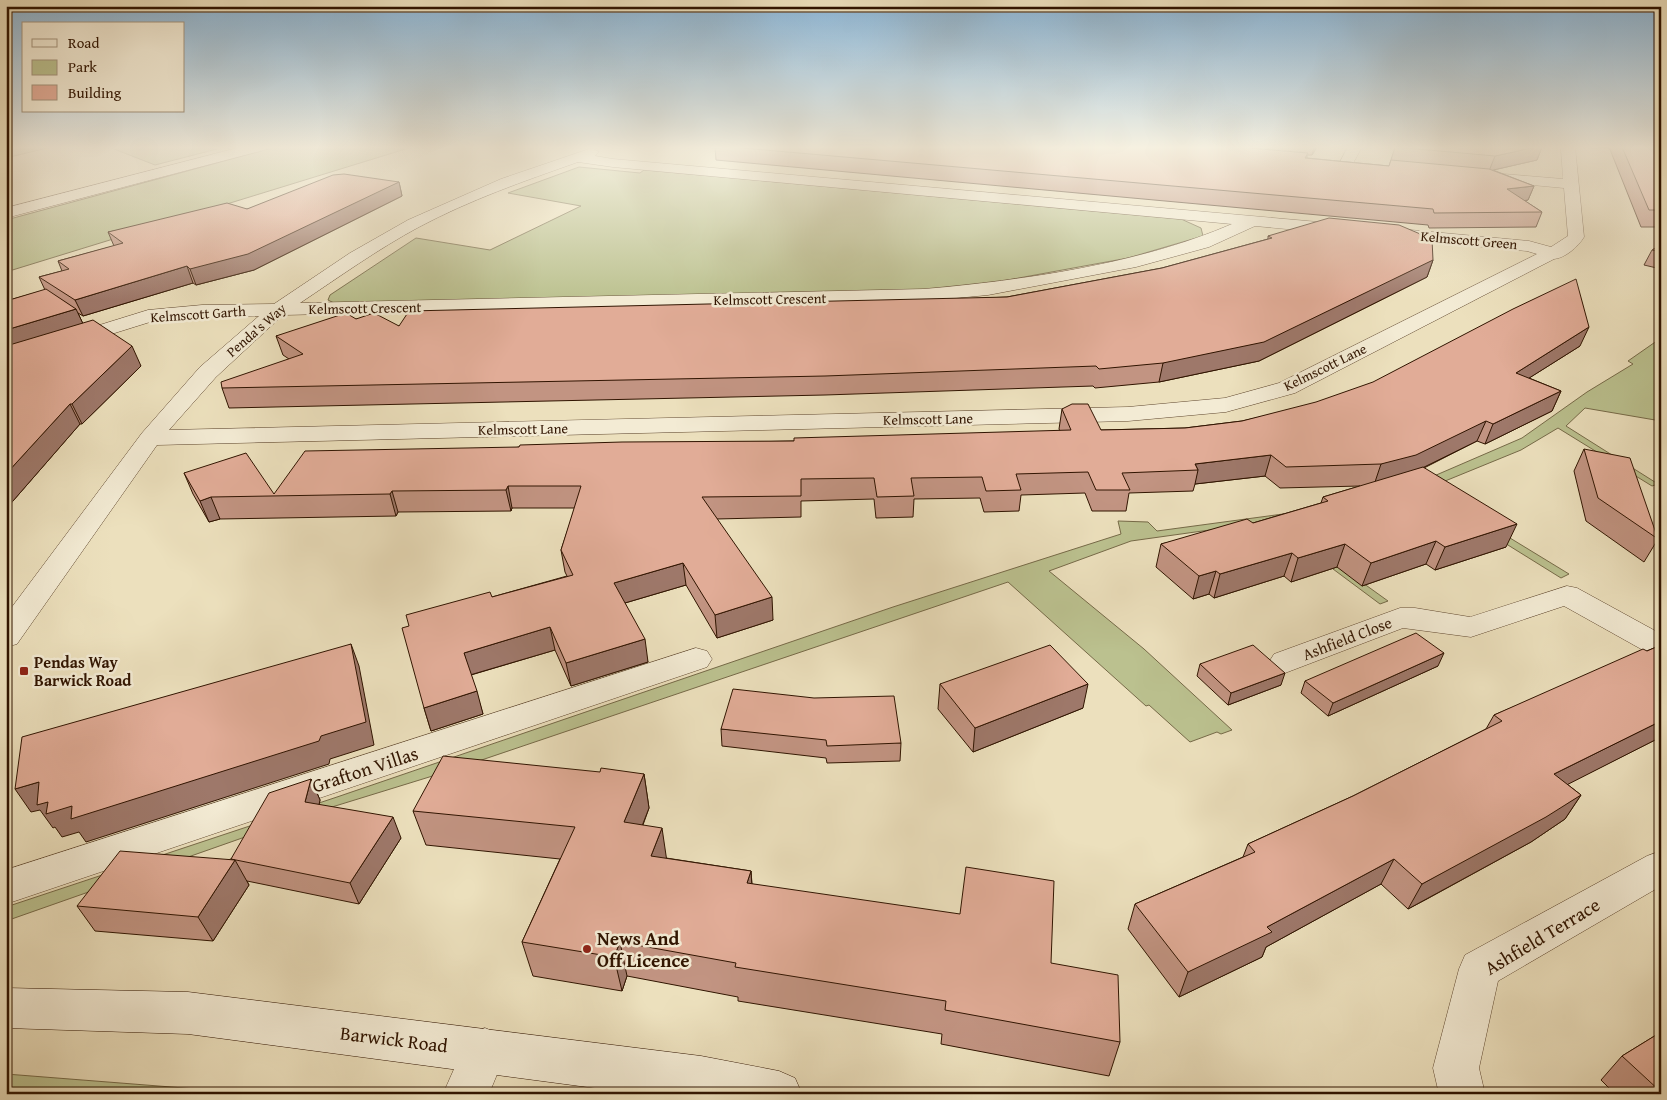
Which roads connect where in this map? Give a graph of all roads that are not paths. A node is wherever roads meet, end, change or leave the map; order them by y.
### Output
1 (62, 198) edge
2 (469, 198) edge
3 (1003, 198) edge
4 (1574, 198) edge
5 (6, 213) edge
6 (1253, 221) junction
7 (1352, 230) edge
8 (1372, 232) edge
9 (1555, 254) junction
10 (277, 310) junction
11 (6, 361) edge
12 (150, 438) junction
13 (17, 608) edge
14 (6, 637) edge
15 (1661, 647) edge
16 (696, 660) dead end
17 (1285, 662) dead end
18 (1661, 867) edge
19 (6, 887) edge
20 (6, 1008) edge
21 (485, 1050) junction
22 (466, 1094) edge
23 (779, 1094) edge
24 (1462, 1094) edge

1 - 5 street
2 - 10 street, Penda's Way
3 - 6 street
4 - 9 street, Kelmscott Lane
6 - 7 street
6 - 10 street, Kelmscott Crescent
8 - 9 street, Kelmscott Green
9 - 12 street, Kelmscott Lane
10 - 11 street, Kelmscott Garth
10 - 12 street, Penda's Way
12 - 13 street, Penda's Way
13 - 14 street, Penda's Way
15 - 17 street, Ashfield Close
16 - 19 street, Grafton Villas
18 - 24 street, Ashfield Terrace
20 - 21 street, Barwick Road
21 - 22 street
21 - 23 street, Barwick Road

